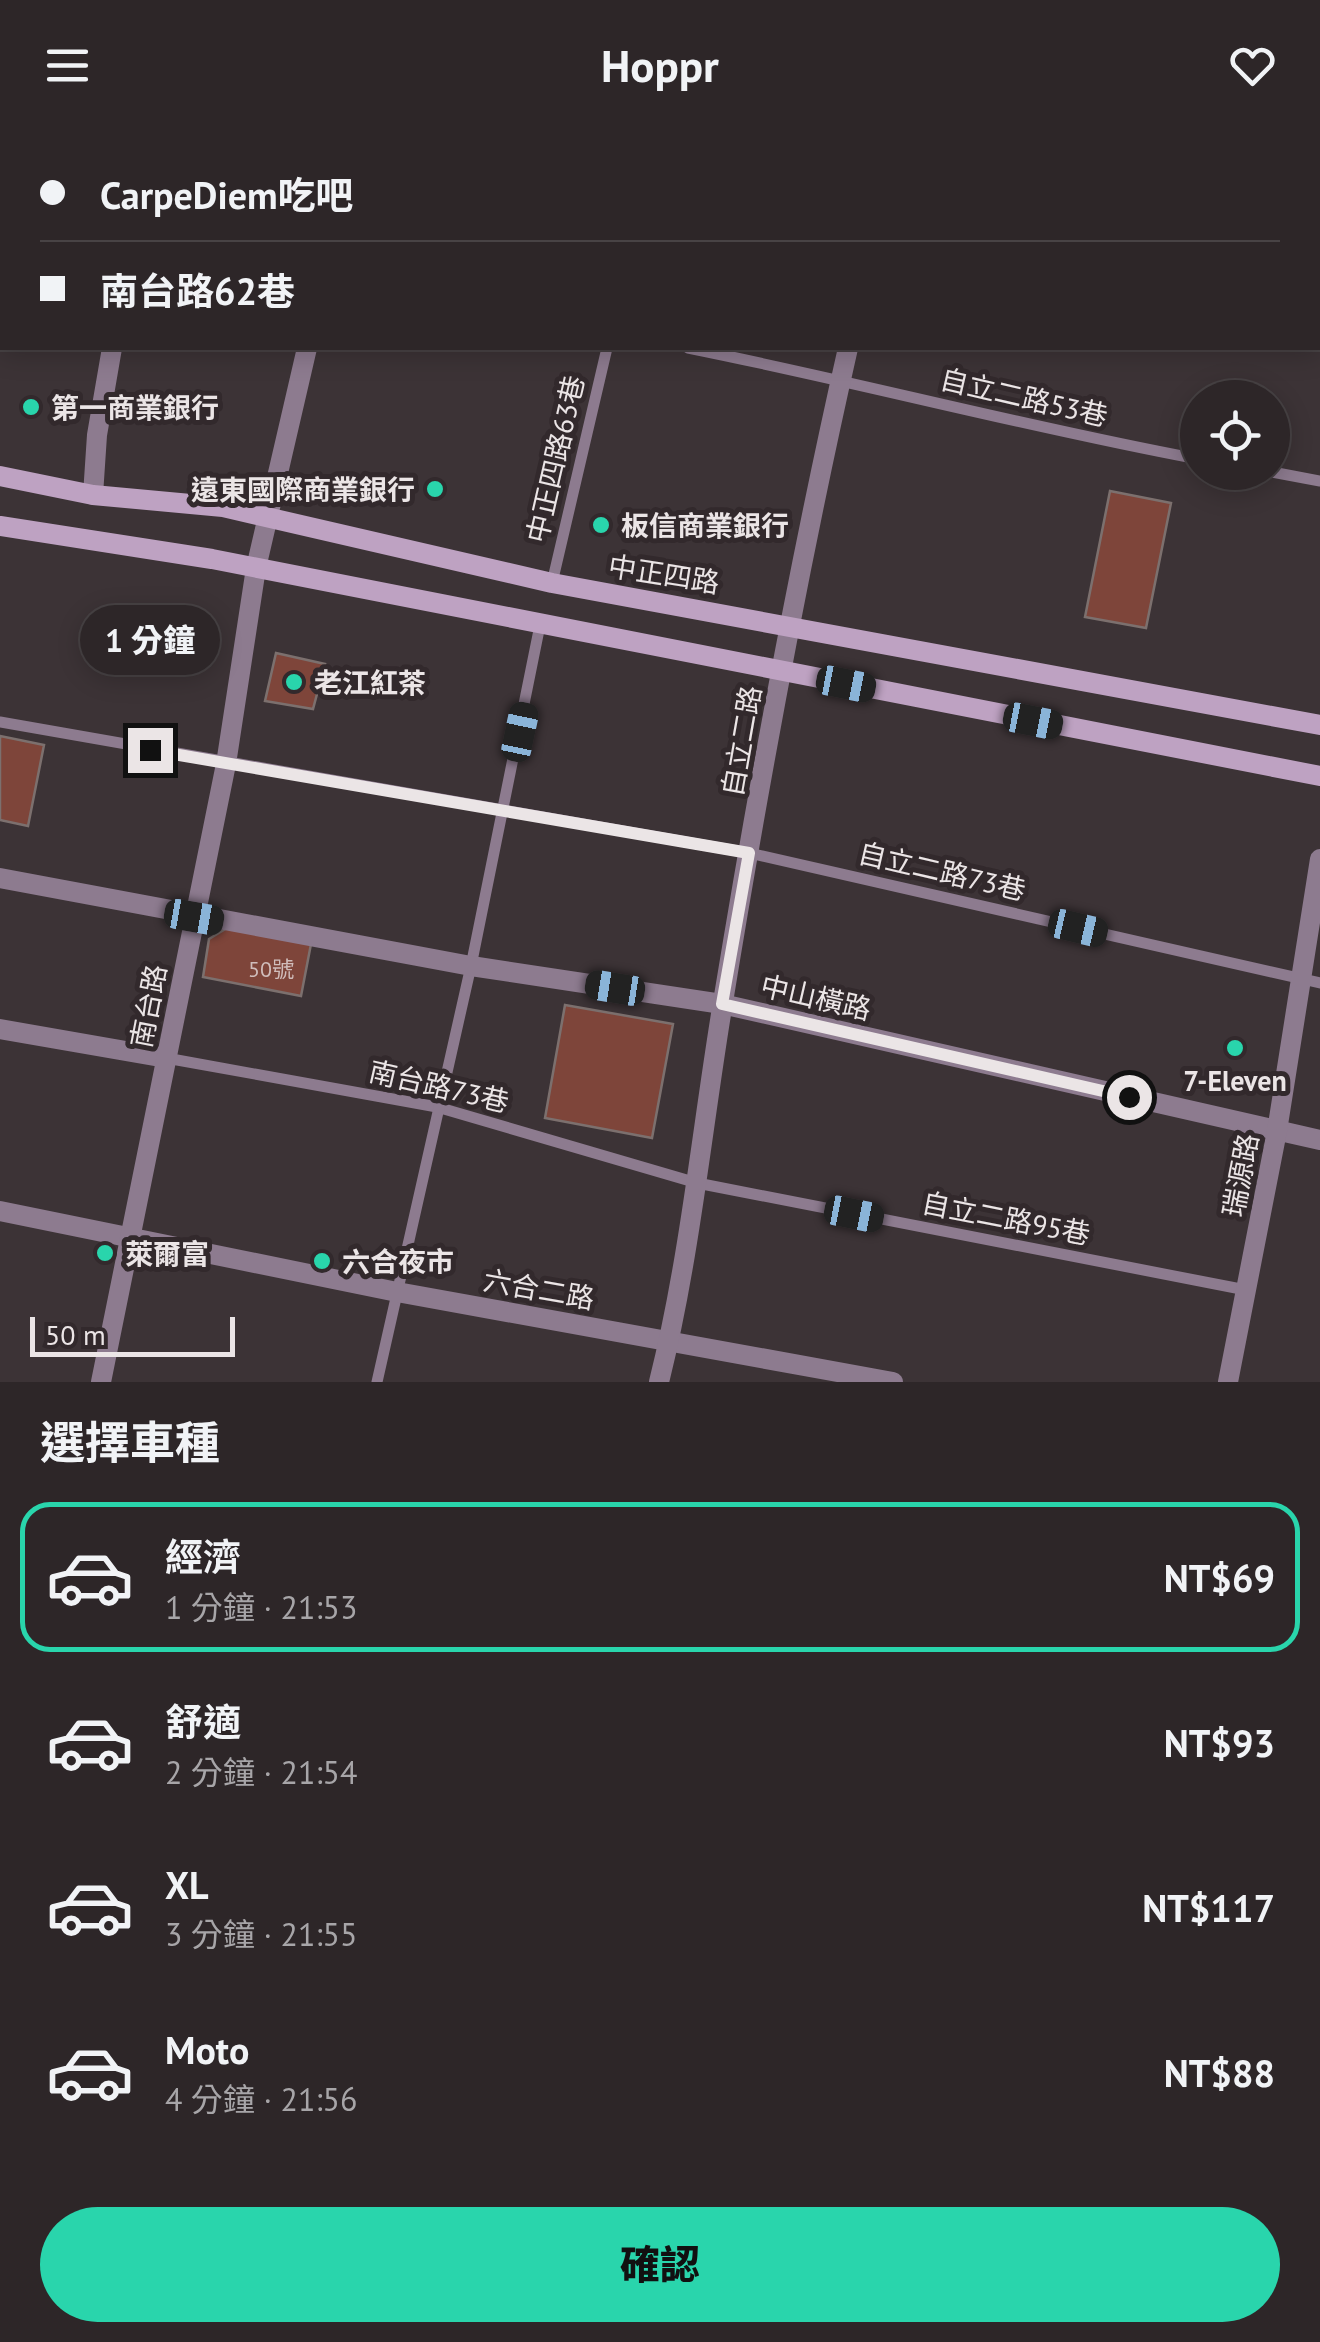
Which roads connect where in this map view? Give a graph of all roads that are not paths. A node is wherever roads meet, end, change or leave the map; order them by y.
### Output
1 (112, 350) edge
2 (307, 350) edge
3 (608, 350) edge
4 (698, 350) edge
5 (848, 350) edge
6 (841, 379) junction
7 (1180, 455) edge
8 (1290, 475) edge
9 (0, 476) edge
10 (1320, 481) edge
11 (94, 495) junction
12 (267, 516) junction
13 (0, 526) edge
14 (256, 568) junction
15 (552, 583) junction
16 (540, 625) junction
17 (789, 626) junction
18 (781, 671) junction
19 (0, 722) edge
20 (1320, 726) edge
21 (226, 764) junction
22 (1320, 776) edge
23 (504, 810) junction
24 (749, 853) junction
25 (1320, 860) edge
26 (0, 878) edge
27 (194, 917) junction
28 (471, 966) junction
29 (1298, 978) junction
30 (1320, 983) edge
31 (722, 1004) junction
32 (0, 1029) edge
33 (166, 1058) junction
34 (436, 1107) junction
35 (1277, 1131) junction
36 (1320, 1140) edge
37 (697, 1183) junction
38 (0, 1211) edge
39 (130, 1236) junction
40 (1246, 1290) junction
41 (397, 1292) junction
42 (669, 1341) junction
43 (102, 1382) edge
44 (377, 1382) edge
45 (658, 1382) edge
46 (893, 1382) edge
47 (1228, 1382) edge

1 - 11 street
2 - 12 street, 南台路
3 - 15 lane, 中正四路63巷
4 - 6 lane, 自立二路53巷
5 - 6 street, 自立二路
6 - 7 lane, 自立二路53巷
6 - 17 street, 自立二路
8 - 10 lane
9 - 11 street, 中正四路
11 - 12 street, 中正四路
12 - 14 street, 南台路
12 - 15 street, 中正四路
13 - 14 street
14 - 16 street
14 - 21 street, 南台路
15 - 17 street, 中正四路
16 - 18 street
16 - 23 lane
17 - 18 street, 自立二路
17 - 20 street, 中正四路
18 - 22 street
18 - 24 street, 自立二路
19 - 21 lane, 自立二路73巷
21 - 23 lane, 自立二路73巷
21 - 27 street, 南台路
23 - 24 lane, 自立二路73巷
23 - 28 lane
24 - 29 lane, 自立二路73巷
24 - 31 street, 自立二路
25 - 29 street, 瑞源路
26 - 27 street, 中山橫路
27 - 28 street, 中山橫路
27 - 33 street, 南台路
28 - 31 street, 中山橫路
28 - 34 lane
29 - 30 lane, 自立二路73巷
29 - 35 street, 瑞源路
31 - 35 street, 中山橫路
31 - 37 street, 自立二路
32 - 33 street
33 - 34 lane, 南台路73巷
33 - 39 street, 南台路
34 - 37 lane, 南台路73巷
34 - 41 lane
35 - 36 street, 中山橫路
35 - 40 street, 瑞源路
37 - 40 lane, 自立二路95巷
37 - 42 street, 自立二路
38 - 39 street, 六合二路
39 - 41 street, 六合二路
39 - 43 street, 南台路
40 - 47 street, 瑞源路
41 - 42 street, 六合二路
41 - 44 lane
42 - 45 street, 自立二路
42 - 46 street, 六合二路

